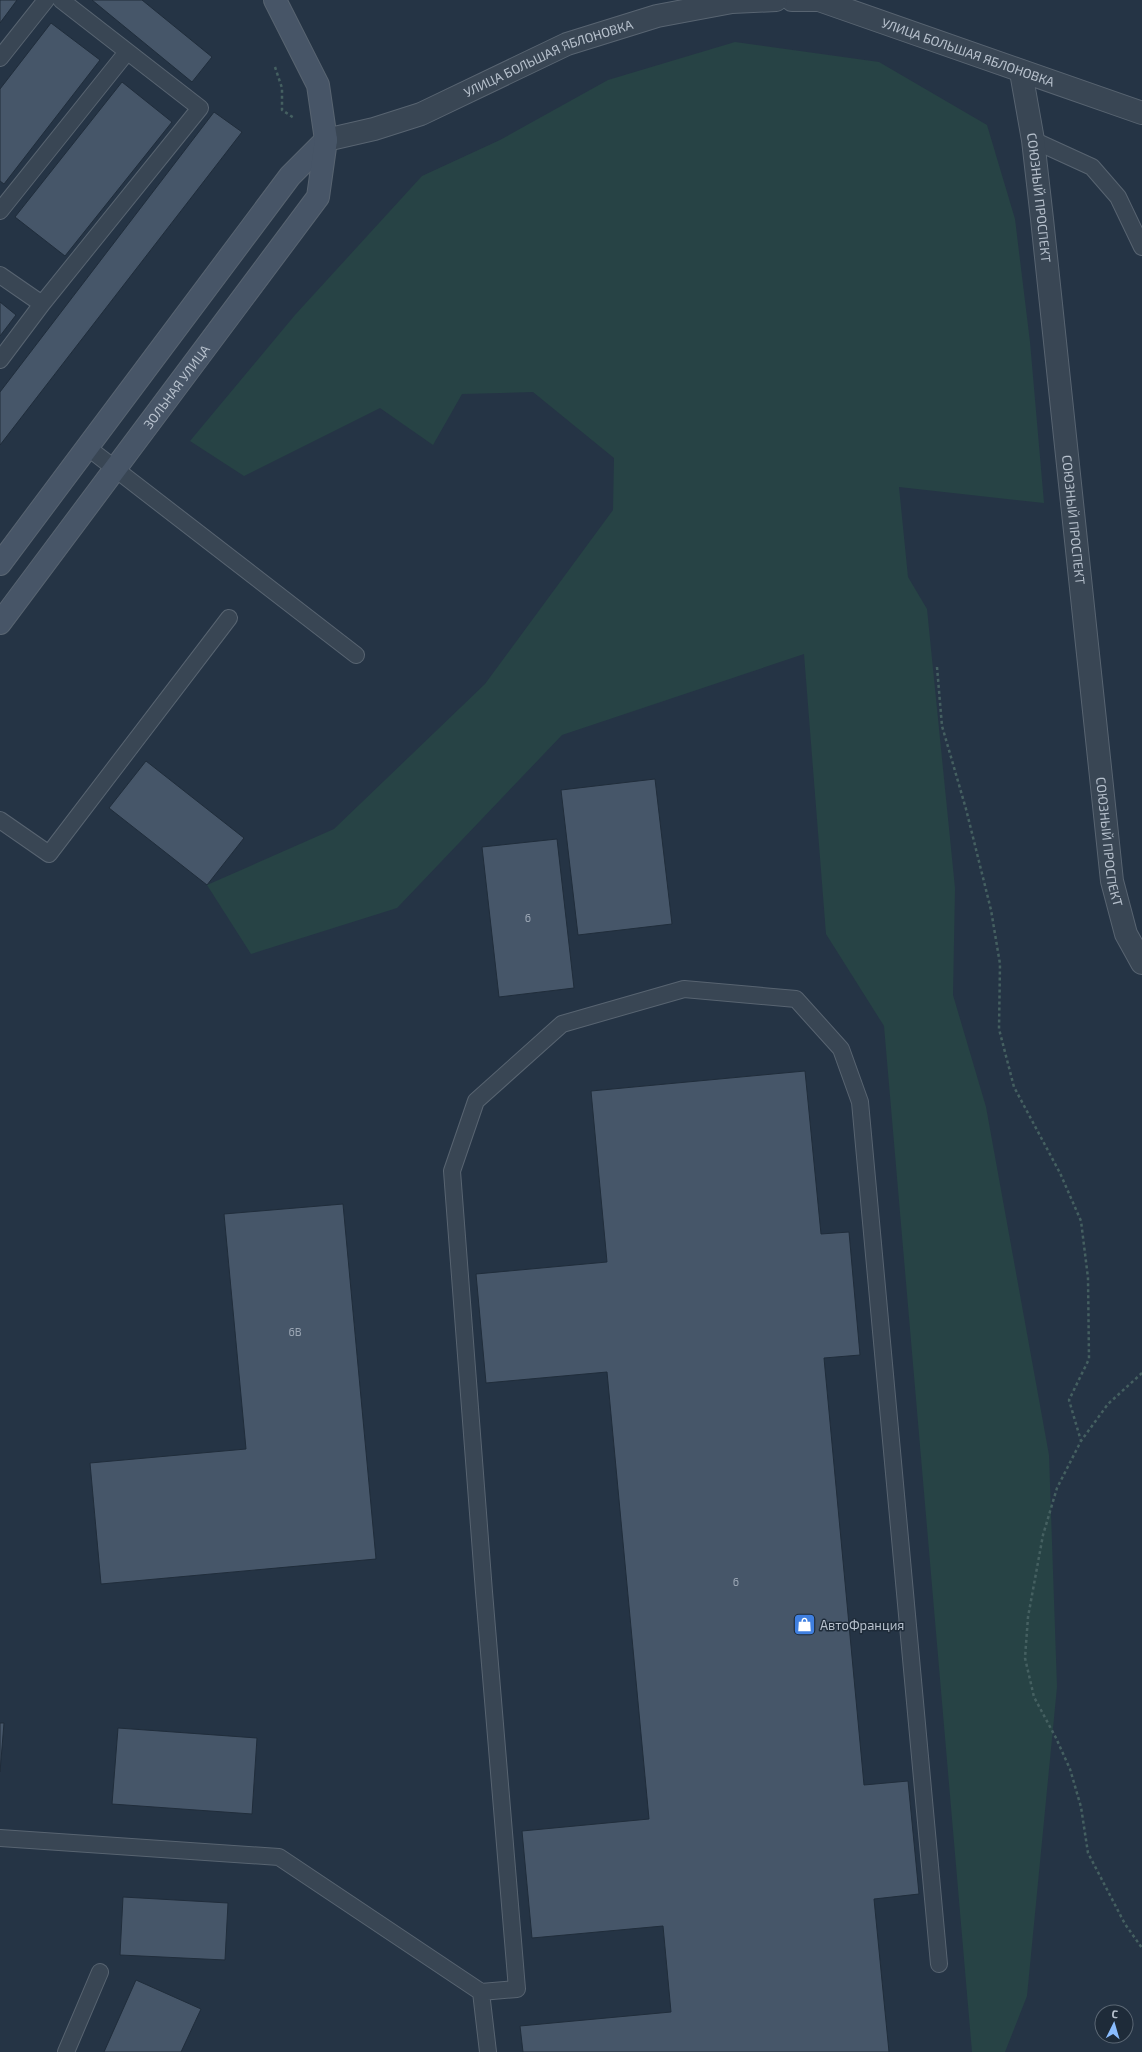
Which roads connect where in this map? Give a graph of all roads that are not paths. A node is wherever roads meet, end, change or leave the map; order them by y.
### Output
1 (46, 0) edge
2 (61, 0) edge
3 (275, 0) edge
4 (776, 0) edge
5 (792, 0) edge
6 (127, 52) junction
7 (0, 58) edge
8 (1021, 72) junction
9 (1142, 113) edge
10 (326, 140) junction
11 (1033, 140) junction
12 (0, 211) edge
13 (1142, 247) edge
14 (0, 275) edge
15 (42, 304) junction
16 (0, 360) edge
17 (87, 447) junction
18 (115, 469) junction
19 (0, 564) edge
20 (229, 618) dead end
21 (0, 623) edge
22 (356, 655) dead end
23 (0, 820) edge
24 (1142, 963) edge
25 (0, 1838) edge
26 (939, 1964) dead end
27 (100, 1972) dead end
28 (481, 1992) junction
29 (66, 2052) edge
30 (488, 2052) edge

1 - 7 lane
2 - 6 lane
3 - 10 street, ЗОЛЬНАЯ УЛИЦА
4 - 10 street, УЛИЦА БОЛЬШАЯ ЯБЛОНОВКА
5 - 8 street, УЛИЦА БОЛЬШАЯ ЯБЛОНОВКА
6 - 12 lane
6 - 15 lane
8 - 9 street, УЛИЦА БОЛЬШАЯ ЯБЛОНОВКА
8 - 11 street, СОЮЗНЫЙ ПРОСПЕКТ
10 - 17 street
10 - 18 street, ЗОЛЬНАЯ УЛИЦА
11 - 13 lane
11 - 24 street, СОЮЗНЫЙ ПРОСПЕКТ
14 - 15 lane
15 - 16 lane
17 - 18 lane
17 - 19 street
18 - 21 street, ЗОЛЬНАЯ УЛИЦА
18 - 22 lane
20 - 23 lane
25 - 28 lane
26 - 28 lane
27 - 29 lane
28 - 30 lane

